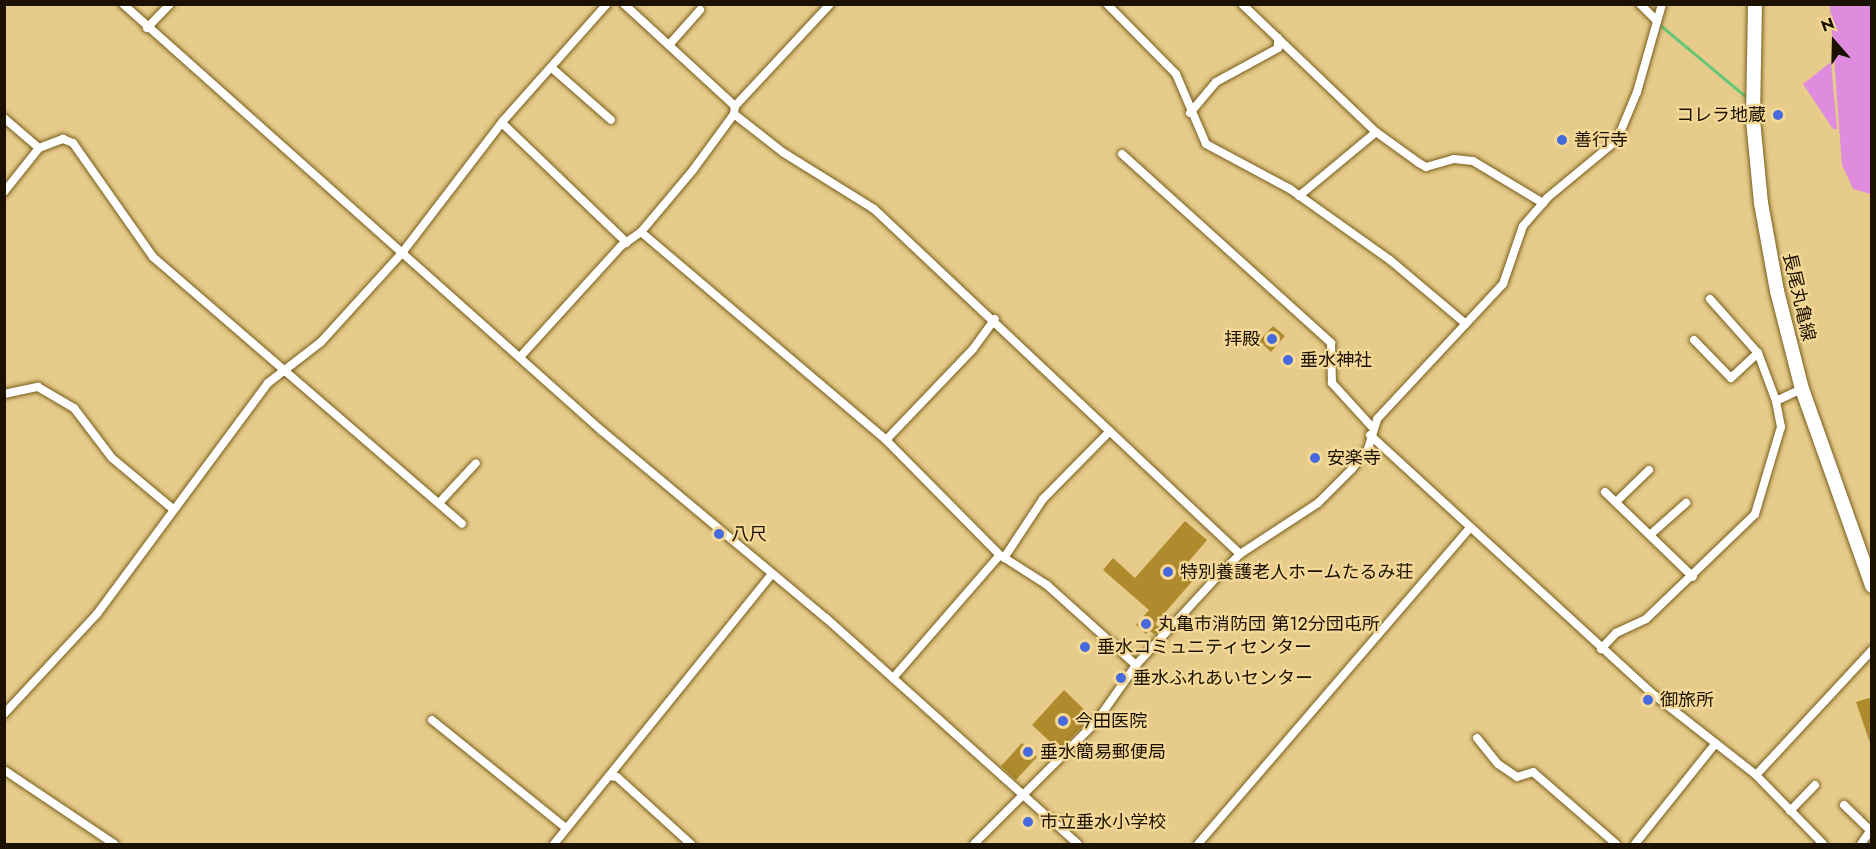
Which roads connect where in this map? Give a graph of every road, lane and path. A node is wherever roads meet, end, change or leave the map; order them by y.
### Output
1 (123, 4) edge
2 (170, 4) edge
3 (607, 4) edge
4 (624, 4) edge
5 (830, 4) edge
6 (1107, 4) edge
7 (1242, 4) edge
8 (1640, 4) edge
9 (1662, 4) edge
10 (1755, 4) edge
11 (700, 10) dead end
12 (1656, 20) junction
13 (147, 28) junction
14 (1278, 38) junction
15 (669, 45) junction
16 (554, 69) junction
17 (734, 110) junction
18 (1190, 112) junction
19 (4, 118) edge
20 (611, 120) dead end
21 (502, 123) junction
22 (1376, 132) junction
23 (39, 147) junction
24 (1122, 154) dead end
25 (4, 192) edge
26 (1299, 196) junction
27 (1543, 203) junction
28 (641, 232) junction
29 (627, 243) junction
30 (402, 253) junction
31 (1710, 299) dead end
32 (995, 319) junction
33 (1466, 324) junction
34 (1694, 340) dead end
35 (1758, 353) junction
36 (520, 357) junction
37 (284, 369) junction
38 (1802, 388) junction
39 (4, 394) edge
40 (1776, 401) junction
41 (1110, 431) junction
42 (1371, 431) junction
43 (886, 440) junction
44 (476, 463) dead end
45 (1649, 470) dead end
46 (1605, 492) dead end
47 (1617, 502) junction
48 (439, 503) junction
49 (1686, 504) dead end
50 (173, 509) junction
51 (462, 524) dead end
52 (1469, 529) junction
53 (1651, 534) junction
54 (1240, 554) junction
55 (1002, 557) junction
56 (772, 574) junction
57 (1693, 577) junction
58 (1872, 586) edge
59 (1601, 649) junction
60 (1872, 650) edge
61 (1136, 665) junction
62 (893, 678) junction
63 (4, 714) edge
64 (432, 720) dead end
65 (1477, 738) dead end
66 (1716, 743) junction
67 (4, 770) edge
68 (1756, 775) junction
69 (609, 776) junction
70 (1815, 785) dead end
71 (1022, 793) junction
72 (1844, 805) dead end
73 (1790, 811) junction
74 (566, 828) junction
75 (1871, 829) edge
76 (114, 844) edge
77 (554, 844) edge
78 (691, 844) edge
79 (974, 844) edge
80 (1078, 844) edge
81 (1198, 844) edge
82 (1616, 844) edge
83 (1635, 844) edge
84 (1823, 844) edge
85 (1861, 844) edge

1 - 13 street
2 - 13 street
3 - 16 street
4 - 15 street
5 - 17 street
6 - 18 street
7 - 14 street
8 - 12 street
9 - 12 street
10 - 38 main road, 長尾丸亀線
11 - 15 street
12 - 27 street
13 - 30 street
14 - 18 street
14 - 22 street
15 - 17 street
16 - 20 street
16 - 21 street
17 - 28 street
17 - 32 street
18 - 26 street
19 - 23 street
21 - 29 street
21 - 30 street
22 - 26 street
22 - 27 street
23 - 25 street
23 - 37 street
24 - 42 street
26 - 33 street
27 - 33 street
28 - 29 street
28 - 43 street
29 - 36 street
30 - 36 street
30 - 37 street
31 - 35 street
32 - 41 street
32 - 43 street
33 - 42 street
34 - 35 street
35 - 40 street
36 - 56 street
37 - 48 street
37 - 50 street
38 - 40 street
38 - 58 main road, 長尾丸亀線
39 - 50 street
40 - 57 street
41 - 54 street
41 - 55 street
42 - 52 street
42 - 54 street
43 - 55 street
44 - 48 street
45 - 47 street
46 - 47 street
47 - 53 street
48 - 51 street
49 - 53 street
50 - 63 street
52 - 59 street
52 - 81 street
53 - 57 street
54 - 61 street
55 - 61 street
55 - 62 street
56 - 62 street
56 - 69 street
57 - 59 street
59 - 66 street
60 - 68 street
61 - 71 street
62 - 71 street
64 - 74 street
65 - 82 street
66 - 68 street
66 - 83 street
67 - 76 street
68 - 73 street
69 - 74 street
69 - 78 street
70 - 73 street
71 - 79 street
71 - 80 street
72 - 75 street
73 - 84 street
74 - 77 street
75 - 85 street

